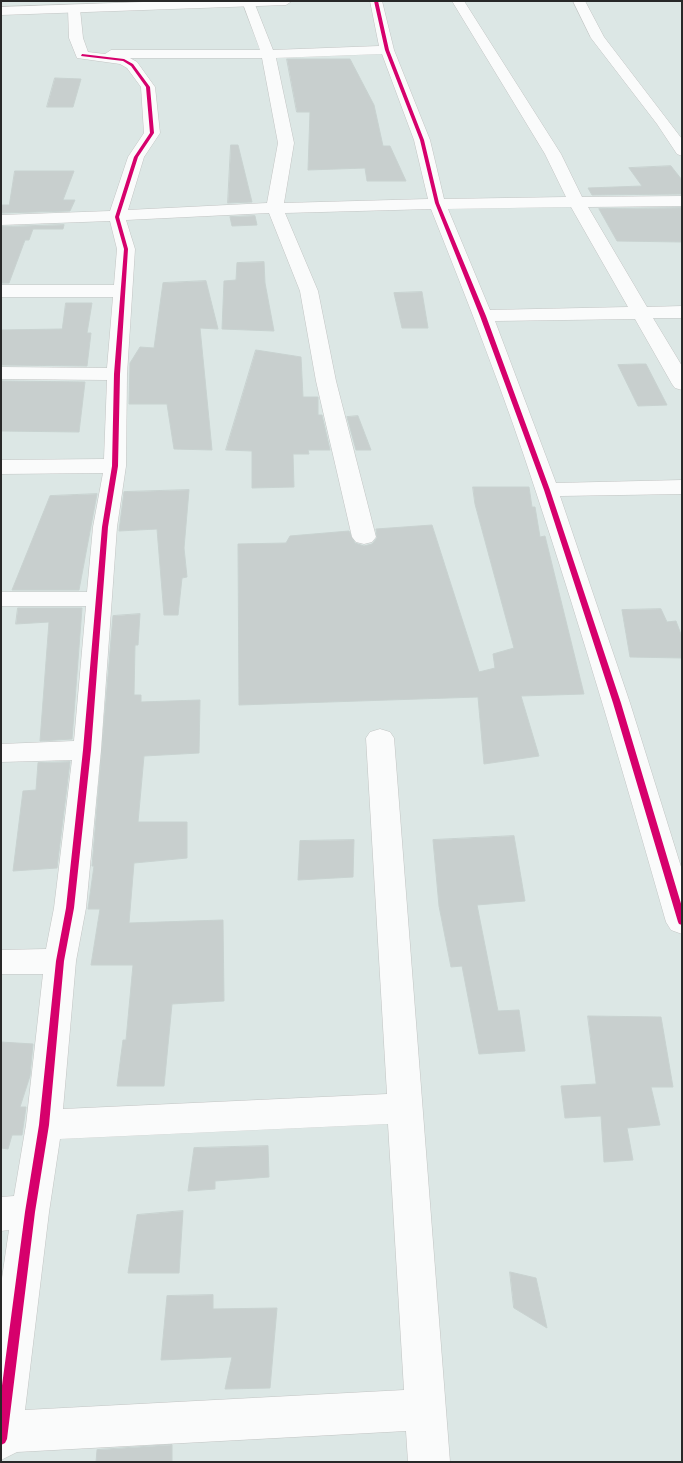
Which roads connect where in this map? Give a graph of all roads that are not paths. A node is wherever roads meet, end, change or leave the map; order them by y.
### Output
1 (286, 1) edge
2 (376, 1) edge
3 (458, 1) edge
4 (579, 1) edge
5 (248, 2) junction
6 (270, 2) edge
7 (74, 9) junction
8 (1, 10) edge
9 (387, 50) junction
10 (268, 54) junction
11 (82, 55) junction
12 (682, 151) edge
13 (576, 201) junction
14 (682, 201) edge
15 (436, 203) junction
16 (275, 208) junction
17 (117, 216) junction
18 (1, 220) edge
19 (1, 291) edge
20 (123, 291) junction
21 (682, 312) edge
22 (642, 314) junction
23 (483, 316) junction
24 (1, 373) edge
25 (117, 374) junction
26 (682, 384) edge
27 (115, 466) junction
28 (1, 467) edge
29 (682, 487) edge
30 (548, 490) junction
31 (364, 537) dead end
32 (1, 599) edge
33 (99, 599) junction
34 (380, 738) dead end
35 (87, 750) junction
36 (1, 753) edge
37 (682, 922) edge
38 (60, 961) junction
39 (1, 962) edge
40 (405, 1108) junction
41 (44, 1125) junction
42 (16, 1213) edge
43 (426, 1409) junction
44 (2, 1432) edge
45 (1, 1439) edge
46 (430, 1462) edge

1 - 6 street
2 - 9 street
3 - 13 street
4 - 12 street
5 - 6 street
5 - 7 street
5 - 10 street
7 - 8 street
7 - 11 street
9 - 10 street
9 - 15 street
10 - 11 street
10 - 16 street
11 - 17 street
13 - 14 street
13 - 15 street
13 - 22 street
15 - 16 street
15 - 23 street
16 - 17 street
16 - 31 street
17 - 18 street
17 - 20 street
19 - 20 street
20 - 25 street
21 - 22 street
22 - 23 street
22 - 26 street
23 - 30 street
24 - 25 street
25 - 27 street
27 - 28 street
27 - 33 street
29 - 30 street
30 - 37 street
32 - 33 street
33 - 35 street
34 - 40 street
35 - 36 street
35 - 38 street
38 - 39 street
38 - 41 street
40 - 41 street
40 - 43 street
41 - 42 street
42 - 44 street
43 - 44 street
43 - 46 street
44 - 45 street

